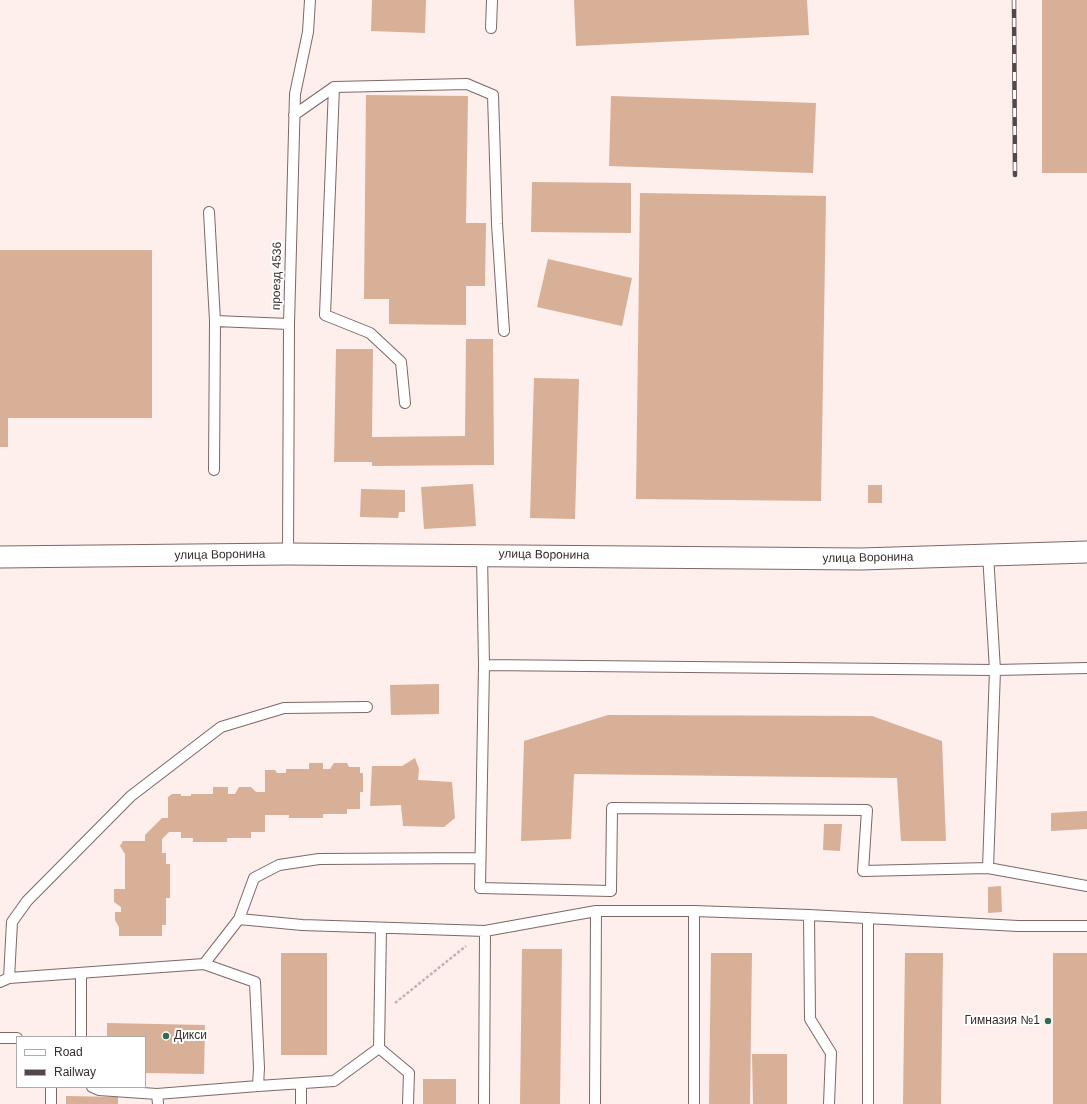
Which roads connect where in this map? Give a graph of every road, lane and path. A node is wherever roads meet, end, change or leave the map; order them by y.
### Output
1 (310, 0) edge
2 (492, 0) edge
3 (491, 28) dead end
4 (334, 87) junction
5 (294, 115) junction
6 (210, 212) dead end
7 (215, 321) junction
8 (289, 324) junction
9 (504, 331) dead end
10 (405, 403) dead end
11 (214, 470) dead end
12 (1087, 552) edge
13 (288, 554) junction
14 (988, 554) junction
15 (482, 555) junction
16 (0, 557) edge
17 (484, 665) junction
18 (1087, 668) edge
19 (995, 670) junction
20 (367, 707) dead end
21 (480, 858) junction
22 (988, 868) junction
23 (1087, 886) edge
24 (596, 911) junction
25 (694, 911) junction
26 (809, 915) junction
27 (868, 918) junction
28 (239, 919) junction
29 (1087, 926) edge
30 (381, 928) junction
31 (485, 931) junction
32 (204, 964) junction
33 (81, 973) junction
34 (5, 980) edge
35 (380, 1016) junction
36 (81, 1036) edge
37 (0, 1038) edge
38 (16, 1038) edge
39 (379, 1048) junction
40 (301, 1084) junction
41 (258, 1086) junction
42 (51, 1088) edge
43 (94, 1088) edge
44 (157, 1099) edge
45 (51, 1104) edge
46 (301, 1104) edge
47 (408, 1104) edge
48 (484, 1104) edge
49 (595, 1104) edge
50 (694, 1104) edge
51 (829, 1104) edge
52 (868, 1104) edge

1 - 5 lane, проезд 4536
2 - 3 lane
4 - 5 lane
4 - 9 lane
4 - 10 lane
5 - 8 lane, проезд 4536
6 - 7 lane
7 - 8 lane
7 - 11 lane
8 - 13 lane, проезд 4536
12 - 14 street, улица Воронина
13 - 15 street, улица Воронина
13 - 16 street, улица Воронина
14 - 15 street, улица Воронина
14 - 19 lane
15 - 17 lane
17 - 19 lane
17 - 21 lane
18 - 19 lane
19 - 22 lane
20 - 34 lane
21 - 22 lane
21 - 28 lane
22 - 23 lane
24 - 25 lane
24 - 31 lane
24 - 49 lane
25 - 26 lane
25 - 50 lane
26 - 27 lane
26 - 51 lane
27 - 29 lane
27 - 52 lane
28 - 30 lane
28 - 32 lane
30 - 31 lane
30 - 35 lane
31 - 35 path
31 - 48 lane
32 - 33 lane
32 - 41 lane
33 - 34 lane
33 - 36 lane
35 - 39 lane
37 - 38 lane
39 - 40 lane
39 - 47 lane
40 - 41 lane
40 - 46 lane
41 - 44 lane
42 - 45 lane
43 - 44 lane

